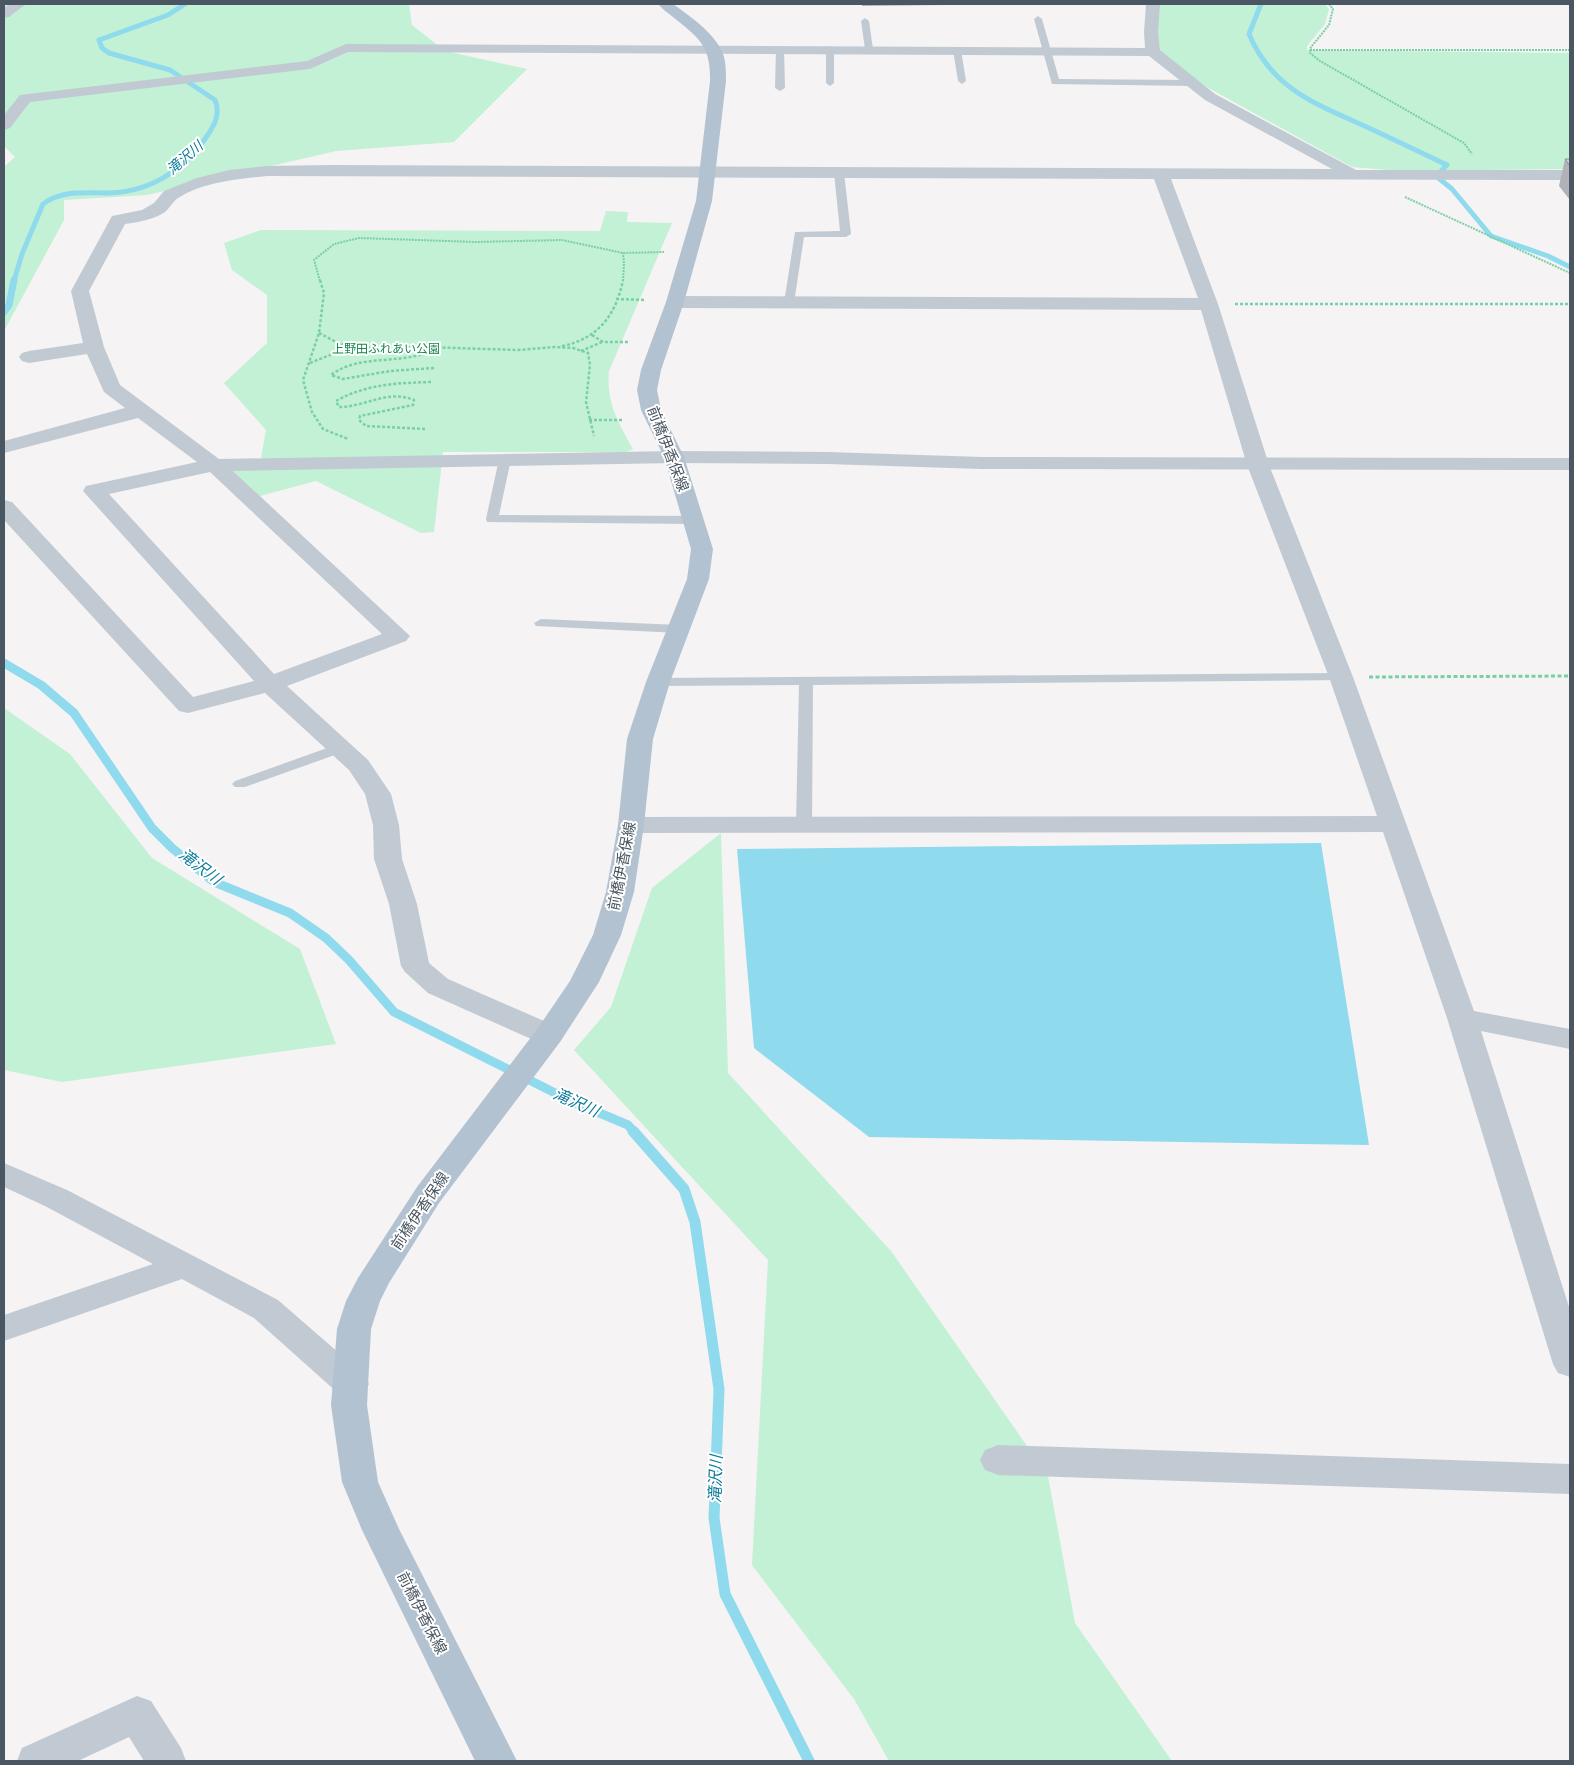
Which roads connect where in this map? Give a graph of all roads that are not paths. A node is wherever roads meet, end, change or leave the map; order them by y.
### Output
1 (19, 4) edge
2 (665, 4) edge
3 (1153, 4) edge
4 (4, 14) edge
5 (1038, 19) dead end
6 (865, 21) dead end
7 (713, 48) junction
8 (780, 49) junction
9 (830, 49) junction
10 (870, 49) junction
11 (957, 50) junction
12 (1047, 51) junction
13 (1153, 52) junction
14 (962, 81) dead end
15 (830, 83) dead end
16 (1192, 83) junction
17 (780, 88) dead end
18 (4, 125) edge
19 (708, 173) junction
20 (839, 173) junction
21 (1352, 174) junction
22 (1161, 175) junction
23 (1570, 175) edge
24 (675, 302) junction
25 (789, 303) junction
26 (1209, 304) junction
27 (94, 347) junction
28 (29, 356) dead end
29 (140, 411) junction
30 (4, 447) edge
31 (674, 457) junction
32 (505, 459) junction
33 (1258, 464) junction
34 (1570, 464) edge
35 (214, 465) junction
36 (4, 507) edge
37 (694, 520) junction
38 (541, 624) dead end
39 (679, 629) junction
40 (1341, 677) junction
41 (806, 681) junction
42 (658, 682) junction
43 (270, 684) junction
44 (341, 748) junction
45 (240, 784) dead end
46 (804, 824) junction
47 (1394, 824) junction
48 (631, 825) junction
49 (1462, 1018) junction
50 (1570, 1039) edge
51 (542, 1044) junction
52 (4, 1174) edge
53 (184, 1266) junction
54 (4, 1328) edge
55 (1570, 1364) edge
56 (351, 1384) junction
57 (998, 1460) dead end
58 (1570, 1479) edge
59 (37, 1761) edge
60 (166, 1761) edge
61 (496, 1761) edge

1 - 4 street
2 - 7 main road
3 - 13 street
5 - 12 lane
6 - 10 lane
7 - 8 street
7 - 18 street
7 - 19 main road, 前橋伊香保線
8 - 9 street
8 - 17 lane
9 - 10 street
9 - 15 lane
10 - 11 street
11 - 12 street
11 - 14 lane
12 - 13 street
12 - 16 lane
13 - 16 street
16 - 21 street
19 - 20 street
19 - 24 main road, 前橋伊香保線
19 - 27 street
20 - 22 street
20 - 25 lane
21 - 22 street
21 - 23 street
22 - 26 street
24 - 25 street
24 - 31 main road, 前橋伊香保線
25 - 26 street
26 - 33 street
27 - 28 street
27 - 29 street
29 - 30 street
29 - 35 street
31 - 32 street
31 - 33 street
31 - 37 main road, 前橋伊香保線
32 - 35 street
32 - 37 lane
33 - 34 street
33 - 40 street
35 - 43 street
35 - 43 street
36 - 43 street
37 - 39 main road, 前橋伊香保線
38 - 39 lane
39 - 42 main road, 前橋伊香保線
40 - 41 lane
40 - 47 street
41 - 42 lane
41 - 46 lane
42 - 48 main road, 前橋伊香保線
43 - 44 street
44 - 45 lane
44 - 51 street
46 - 47 street
46 - 48 street
47 - 49 street
48 - 51 main road, 前橋伊香保線
49 - 50 street
49 - 55 street
51 - 56 main road, 前橋伊香保線
52 - 53 street
53 - 54 street
53 - 56 street
56 - 61 main road, 前橋伊香保線
57 - 58 street
59 - 60 street

